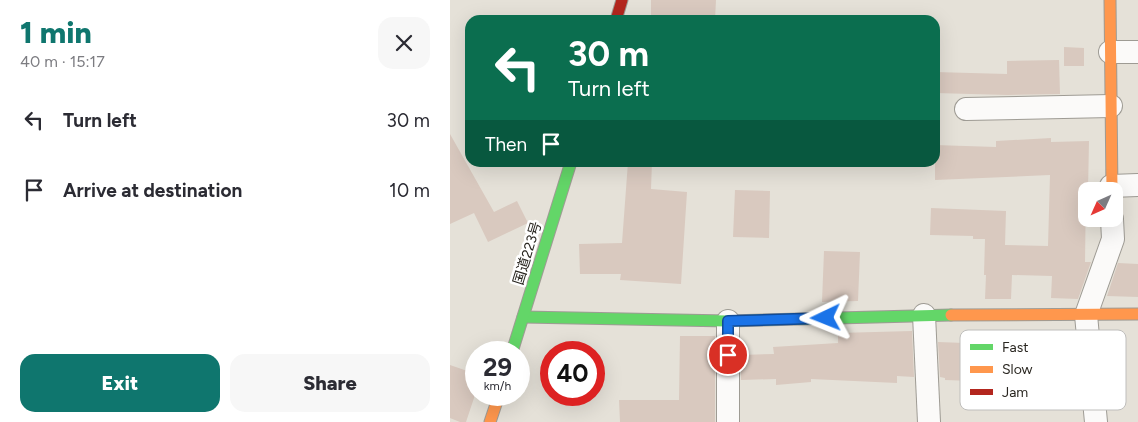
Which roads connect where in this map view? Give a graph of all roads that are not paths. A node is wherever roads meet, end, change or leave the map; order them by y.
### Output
1 (622, 0) edge
2 (1110, 0) edge
3 (618, 15) edge
4 (1110, 52) junction
5 (1138, 52) edge
6 (1111, 106) junction
7 (966, 109) dead end
8 (569, 167) edge
9 (1112, 182) edge
10 (1138, 185) edge
11 (1123, 187) edge
12 (1112, 228) edge
13 (924, 314) junction
14 (1138, 314) edge
15 (1086, 315) junction
16 (523, 317) junction
17 (728, 321) junction
18 (1087, 330) edge
19 (515, 341) edge
20 (495, 406) edge
21 (490, 422) edge
22 (728, 422) edge
23 (929, 422) edge

1 - 3 main road
2 - 4 main road
4 - 5 street
4 - 6 main road
6 - 7 street
6 - 9 main road
8 - 16 main road, 国道223号
10 - 11 street
12 - 15 street
13 - 15 main road
13 - 17 main road
13 - 23 street
14 - 15 main road
15 - 18 street
16 - 17 main road
16 - 19 main road, 国道223号
17 - 22 street
20 - 21 main road

